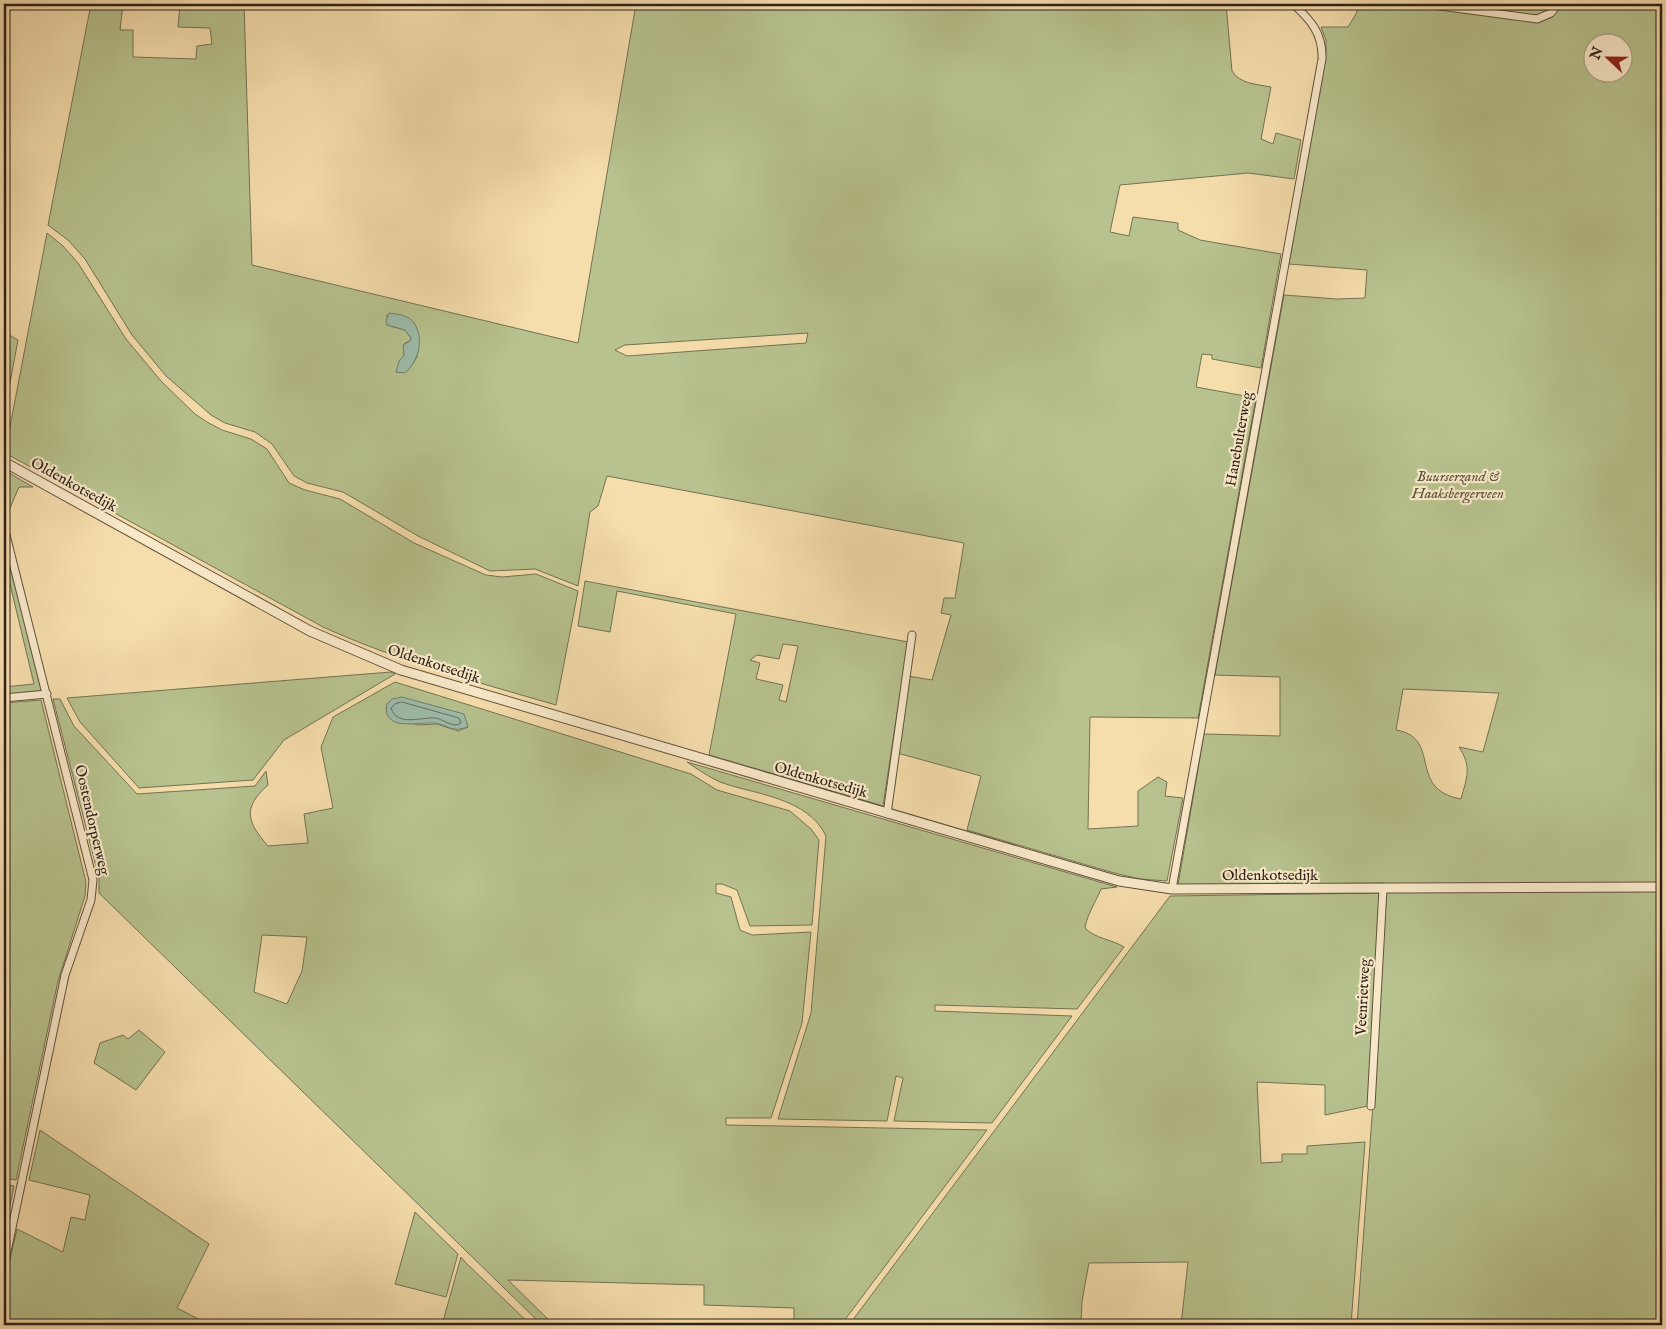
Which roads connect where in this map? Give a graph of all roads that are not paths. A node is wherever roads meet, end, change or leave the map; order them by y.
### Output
1 (1293, 4) edge
2 (1425, 4) edge
3 (1558, 4) edge
4 (4, 462) edge
5 (4, 527) edge
6 (912, 635) dead end
7 (47, 694) junction
8 (4, 698) edge
9 (887, 814) junction
10 (1662, 887) edge
11 (1172, 889) junction
12 (1383, 889) junction
13 (1371, 1106) dead end
14 (4, 1266) edge

1 - 11 street, Hanebulterweg
2 - 3 street
4 - 9 street, Oldenkotsedijk
5 - 7 street, Oostendorperweg
6 - 9 street, Oldenkotsedijk
7 - 8 street
7 - 14 street, Oostendorperweg
9 - 11 street, Oldenkotsedijk
10 - 12 street, Oldenkotsedijk
11 - 12 street, Oldenkotsedijk
12 - 13 street, Veenrietweg

